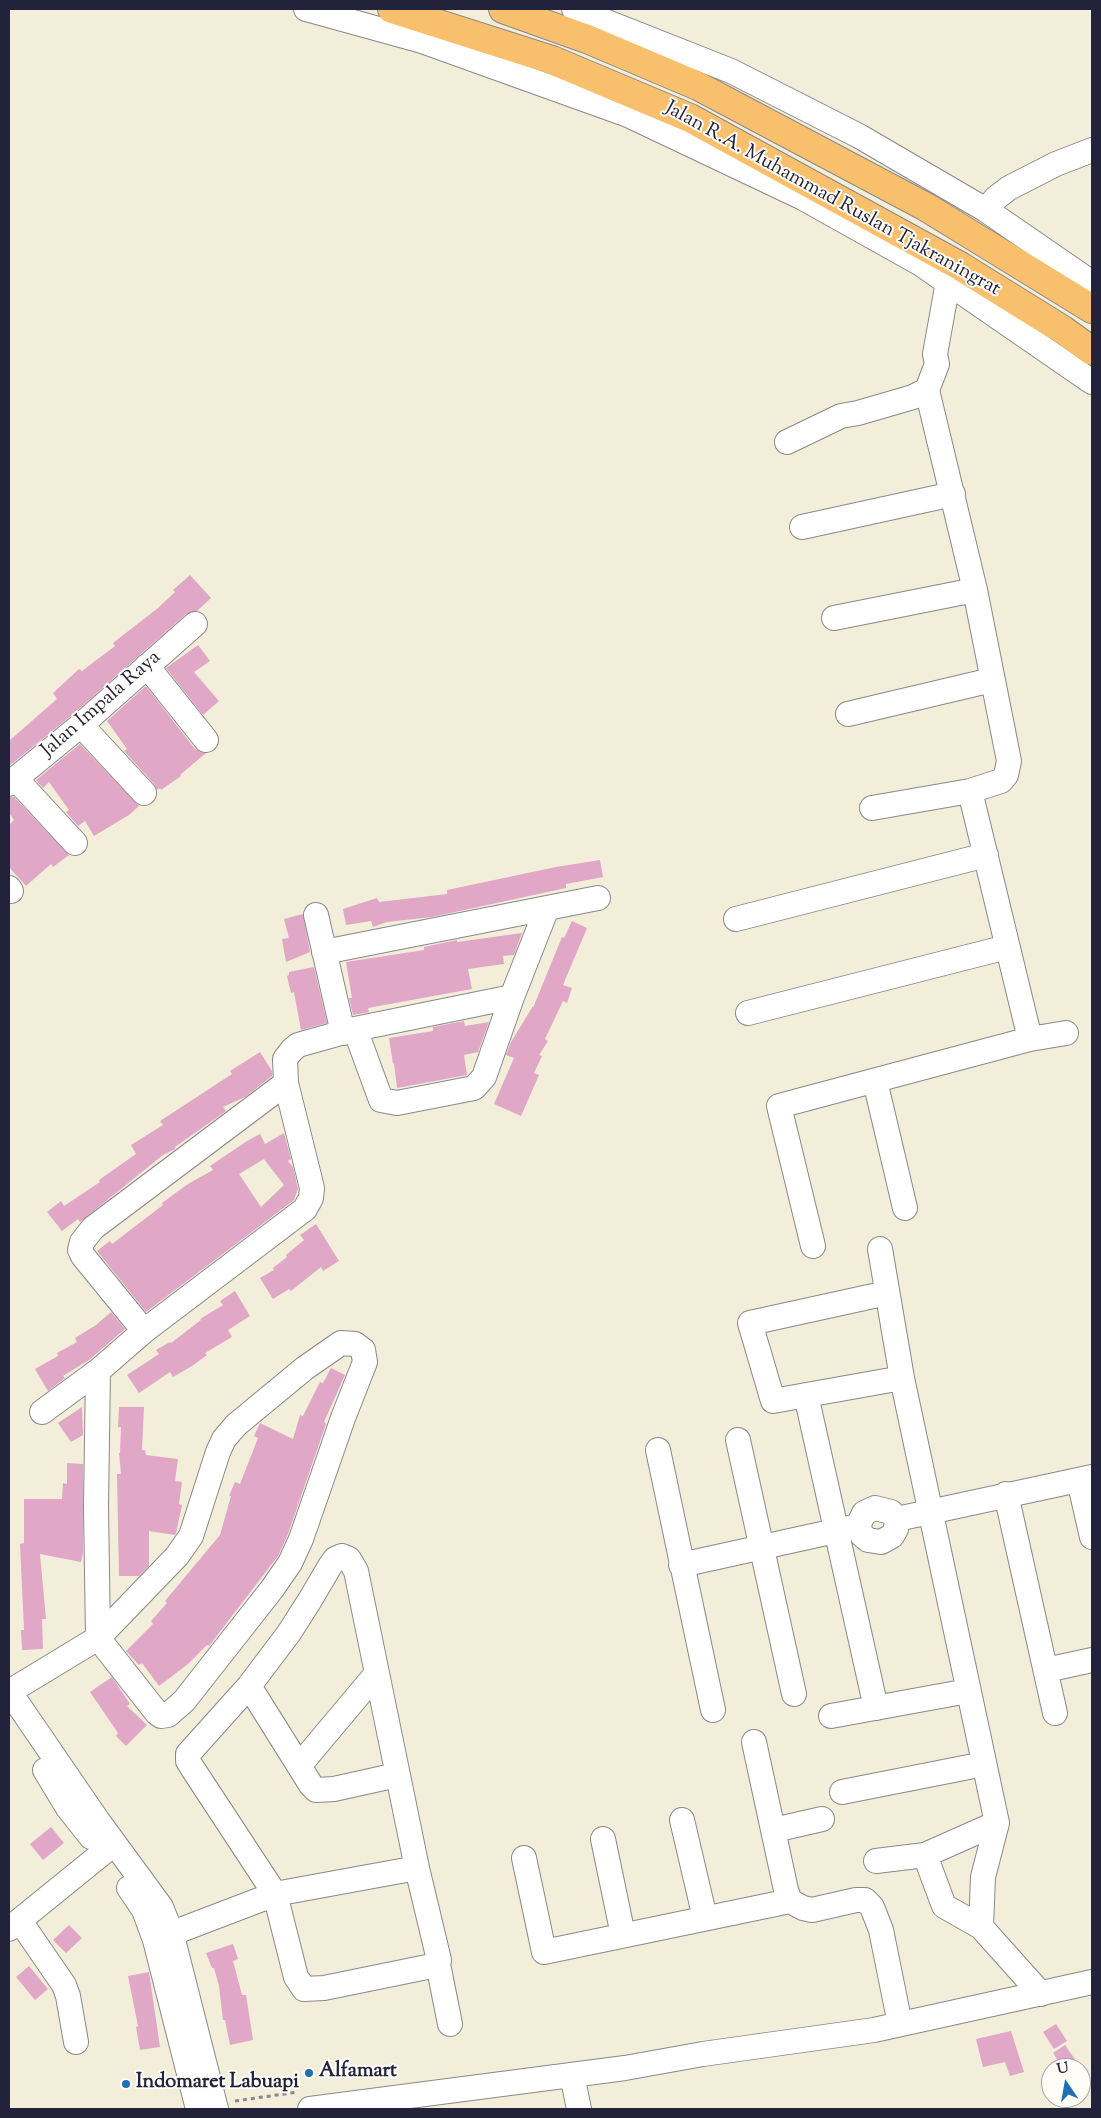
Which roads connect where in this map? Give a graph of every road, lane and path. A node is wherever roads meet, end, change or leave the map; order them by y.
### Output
1 (306, 9) edge
2 (392, 9) edge
3 (503, 9) edge
4 (574, 9) edge
5 (1092, 150) edge
6 (986, 210) junction
7 (948, 282) junction
8 (1092, 283) edge
9 (1092, 309) edge
10 (1092, 351) edge
11 (1092, 382) edge
12 (927, 390) junction
13 (787, 442) dead end
14 (953, 494) junction
15 (802, 527) dead end
16 (975, 590) junction
17 (834, 618) dead end
18 (195, 624) dead end
19 (147, 666) junction
20 (992, 680) junction
21 (848, 714) dead end
22 (82, 724) junction
23 (206, 740) dead end
24 (12, 782) edge
25 (970, 791) junction
26 (144, 793) dead end
27 (872, 808) dead end
28 (75, 844) dead end
29 (986, 855) junction
30 (598, 898) dead end
31 (547, 908) junction
32 (316, 915) dead end
33 (736, 919) dead end
34 (1007, 947) junction
35 (324, 952) junction
36 (512, 997) junction
37 (748, 1014) dead end
38 (349, 1031) junction
39 (1066, 1033) dead end
40 (1030, 1040) junction
41 (875, 1081) junction
42 (286, 1083) junction
43 (905, 1208) dead end
44 (813, 1246) dead end
45 (880, 1250) dead end
46 (887, 1293) junction
47 (144, 1331) junction
48 (98, 1371) junction
49 (902, 1378) junction
50 (806, 1395) junction
51 (42, 1412) dead end
52 (738, 1440) dead end
53 (658, 1450) dead end
54 (1086, 1478) edge
55 (1006, 1494) junction
56 (930, 1511) junction
57 (848, 1528) junction
58 (1092, 1537) edge
59 (761, 1546) junction
60 (682, 1565) junction
61 (98, 1638) junction
62 (1092, 1660) edge
63 (1046, 1670) junction
64 (377, 1673) junction
65 (250, 1686) junction
66 (968, 1691) junction
67 (9, 1692) edge
68 (794, 1694) dead end
69 (876, 1708) junction
70 (713, 1710) dead end
71 (9, 1712) edge
72 (1055, 1713) dead end
73 (831, 1716) dead end
74 (754, 1742) dead end
75 (984, 1764) junction
76 (299, 1766) junction
77 (397, 1775) junction
78 (842, 1792) dead end
79 (75, 1803) junction
80 (822, 1819) dead end
81 (682, 1820) dead end
82 (997, 1823) junction
83 (774, 1830) junction
84 (603, 1839) dead end
85 (104, 1852) junction
86 (925, 1855) junction
87 (524, 1858) dead end
88 (876, 1861) dead end
89 (417, 1868) junction
90 (275, 1894) junction
91 (790, 1901) junction
92 (705, 1918) junction
93 (14, 1925) edge
94 (981, 1927) junction
95 (624, 1935) junction
96 (163, 1936) junction
97 (438, 1964) junction
98 (1092, 1982) edge
99 (1041, 1994) junction
100 (450, 2024) dead end
101 (900, 2024) junction
102 (76, 2042) dead end
103 (572, 2074) junction
104 (198, 2109) edge
105 (216, 2109) edge
106 (310, 2109) edge
107 (579, 2109) edge

1 - 7 street, Jalan R.A. Muhammad Ruslan Tjakraningrat
2 - 10 highway, Jalan R.A. Muhammad Ruslan Tjakraningrat
3 - 9 highway, Jalan R.A. Muhammad Ruslan Tjakraningrat
4 - 6 street
5 - 6 street
6 - 8 street
7 - 11 street, Jalan R.A. Muhammad Ruslan Tjakraningrat
7 - 12 street
12 - 13 street
12 - 14 street
14 - 15 street
14 - 16 street
16 - 17 street
16 - 20 street
18 - 19 street, Jalan Impala Raya
19 - 22 street, Jalan Impala Raya
19 - 23 street
20 - 21 street
20 - 25 street
22 - 24 street, Jalan Impala Raya
22 - 26 street
24 - 28 street
25 - 27 street
25 - 29 street
29 - 33 street
29 - 34 street
30 - 31 street
31 - 35 street
31 - 36 street
32 - 35 street
34 - 37 street
34 - 40 street
35 - 38 street
36 - 38 street
36 - 38 street
38 - 42 street
39 - 40 street
40 - 41 street
41 - 43 street
41 - 44 street
42 - 47 street
42 - 47 street
45 - 46 street
46 - 49 street
46 - 50 street
47 - 48 street
48 - 51 street
48 - 61 street
49 - 50 street
49 - 56 street
50 - 57 street
52 - 59 street
53 - 60 street
54 - 55 street
54 - 58 street
55 - 56 street
55 - 63 street
56 - 57 street
56 - 66 street
57 - 59 street
57 - 69 street
59 - 60 street
59 - 68 street
60 - 70 street
61 - 61 street
61 - 67 street
62 - 63 street
63 - 72 street
64 - 65 street
64 - 76 street
64 - 77 street
65 - 76 street
65 - 90 street
66 - 69 street
66 - 75 street
67 - 79 street
69 - 73 street
71 - 79 street
74 - 83 street
75 - 78 street
75 - 82 street
76 - 77 street
77 - 89 street
79 - 85 street
79 - 96 street
80 - 83 street
81 - 92 street
82 - 86 street
82 - 94 street
83 - 91 street
84 - 95 street
85 - 93 street
85 - 96 street
86 - 88 street
86 - 94 street
87 - 95 street
89 - 90 street
89 - 97 street
90 - 96 street
90 - 97 street
91 - 92 street
91 - 101 street
92 - 95 street
93 - 102 street
94 - 99 street
96 - 104 street
96 - 105 street
97 - 100 street
98 - 99 street
99 - 101 street
101 - 103 street
103 - 106 street
103 - 107 street

